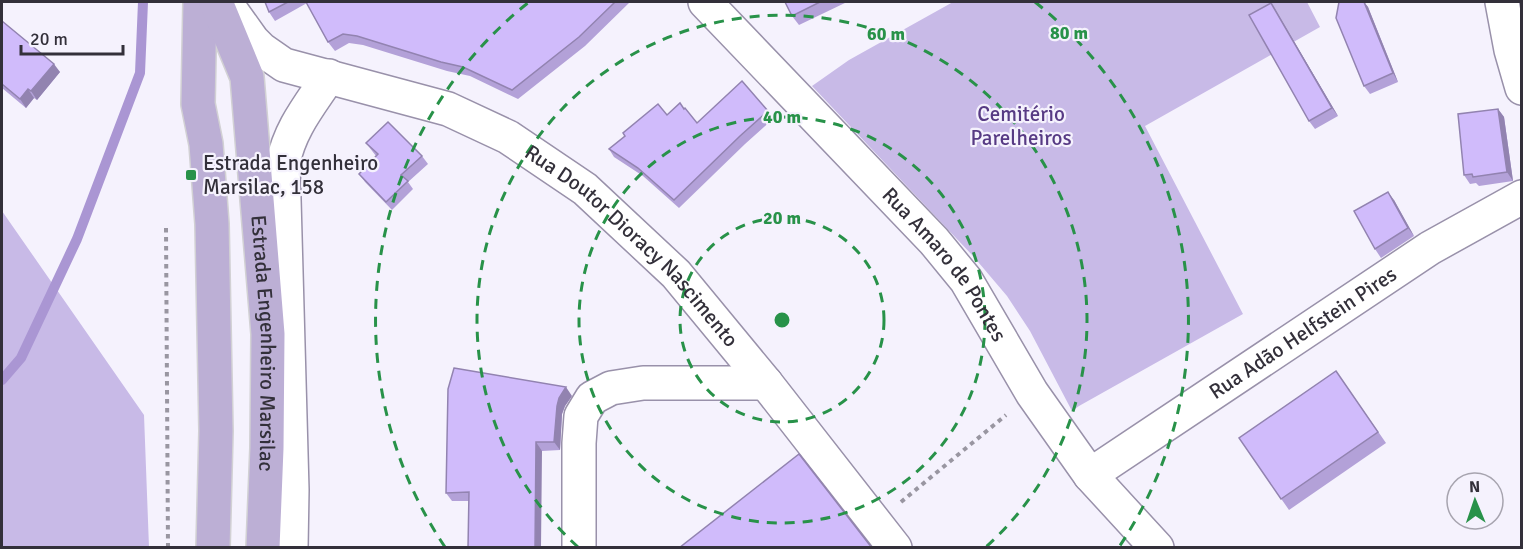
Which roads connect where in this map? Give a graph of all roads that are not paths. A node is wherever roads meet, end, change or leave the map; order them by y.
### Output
1 (200, 2) edge
2 (216, 2) edge
3 (225, 2) edge
4 (705, 2) edge
5 (1502, 2) edge
6 (284, 65) junction
7 (329, 76) junction
8 (247, 77) junction
9 (1521, 88) edge
10 (198, 104) junction
11 (206, 144) junction
12 (269, 168) junction
13 (1521, 196) edge
14 (766, 383) junction
15 (1090, 475) junction
16 (885, 536) edge
17 (213, 548) edge
18 (263, 548) edge
19 (291, 548) edge
20 (579, 548) edge
21 (1157, 548) edge

1 - 10 main road
2 - 8 main road, Estrada Engenheiro Marsilac
3 - 6 street
4 - 15 street, Rua Amaro de Pontes
5 - 9 street
6 - 7 street, Rua Doutor Dioracy Nascimento
6 - 8 street
7 - 12 street
7 - 14 street, Rua Doutor Dioracy Nascimento
8 - 10 main road
8 - 12 main road, Estrada Engenheiro Marsilac
10 - 11 main road
11 - 12 main road
11 - 17 main road
12 - 18 main road, Estrada Engenheiro Marsilac
12 - 19 street
13 - 15 street, Rua Adão Helfstein Pires
14 - 16 street, Rua Doutor Dioracy Nascimento
14 - 20 street
15 - 21 street, Rua Amaro de Pontes

